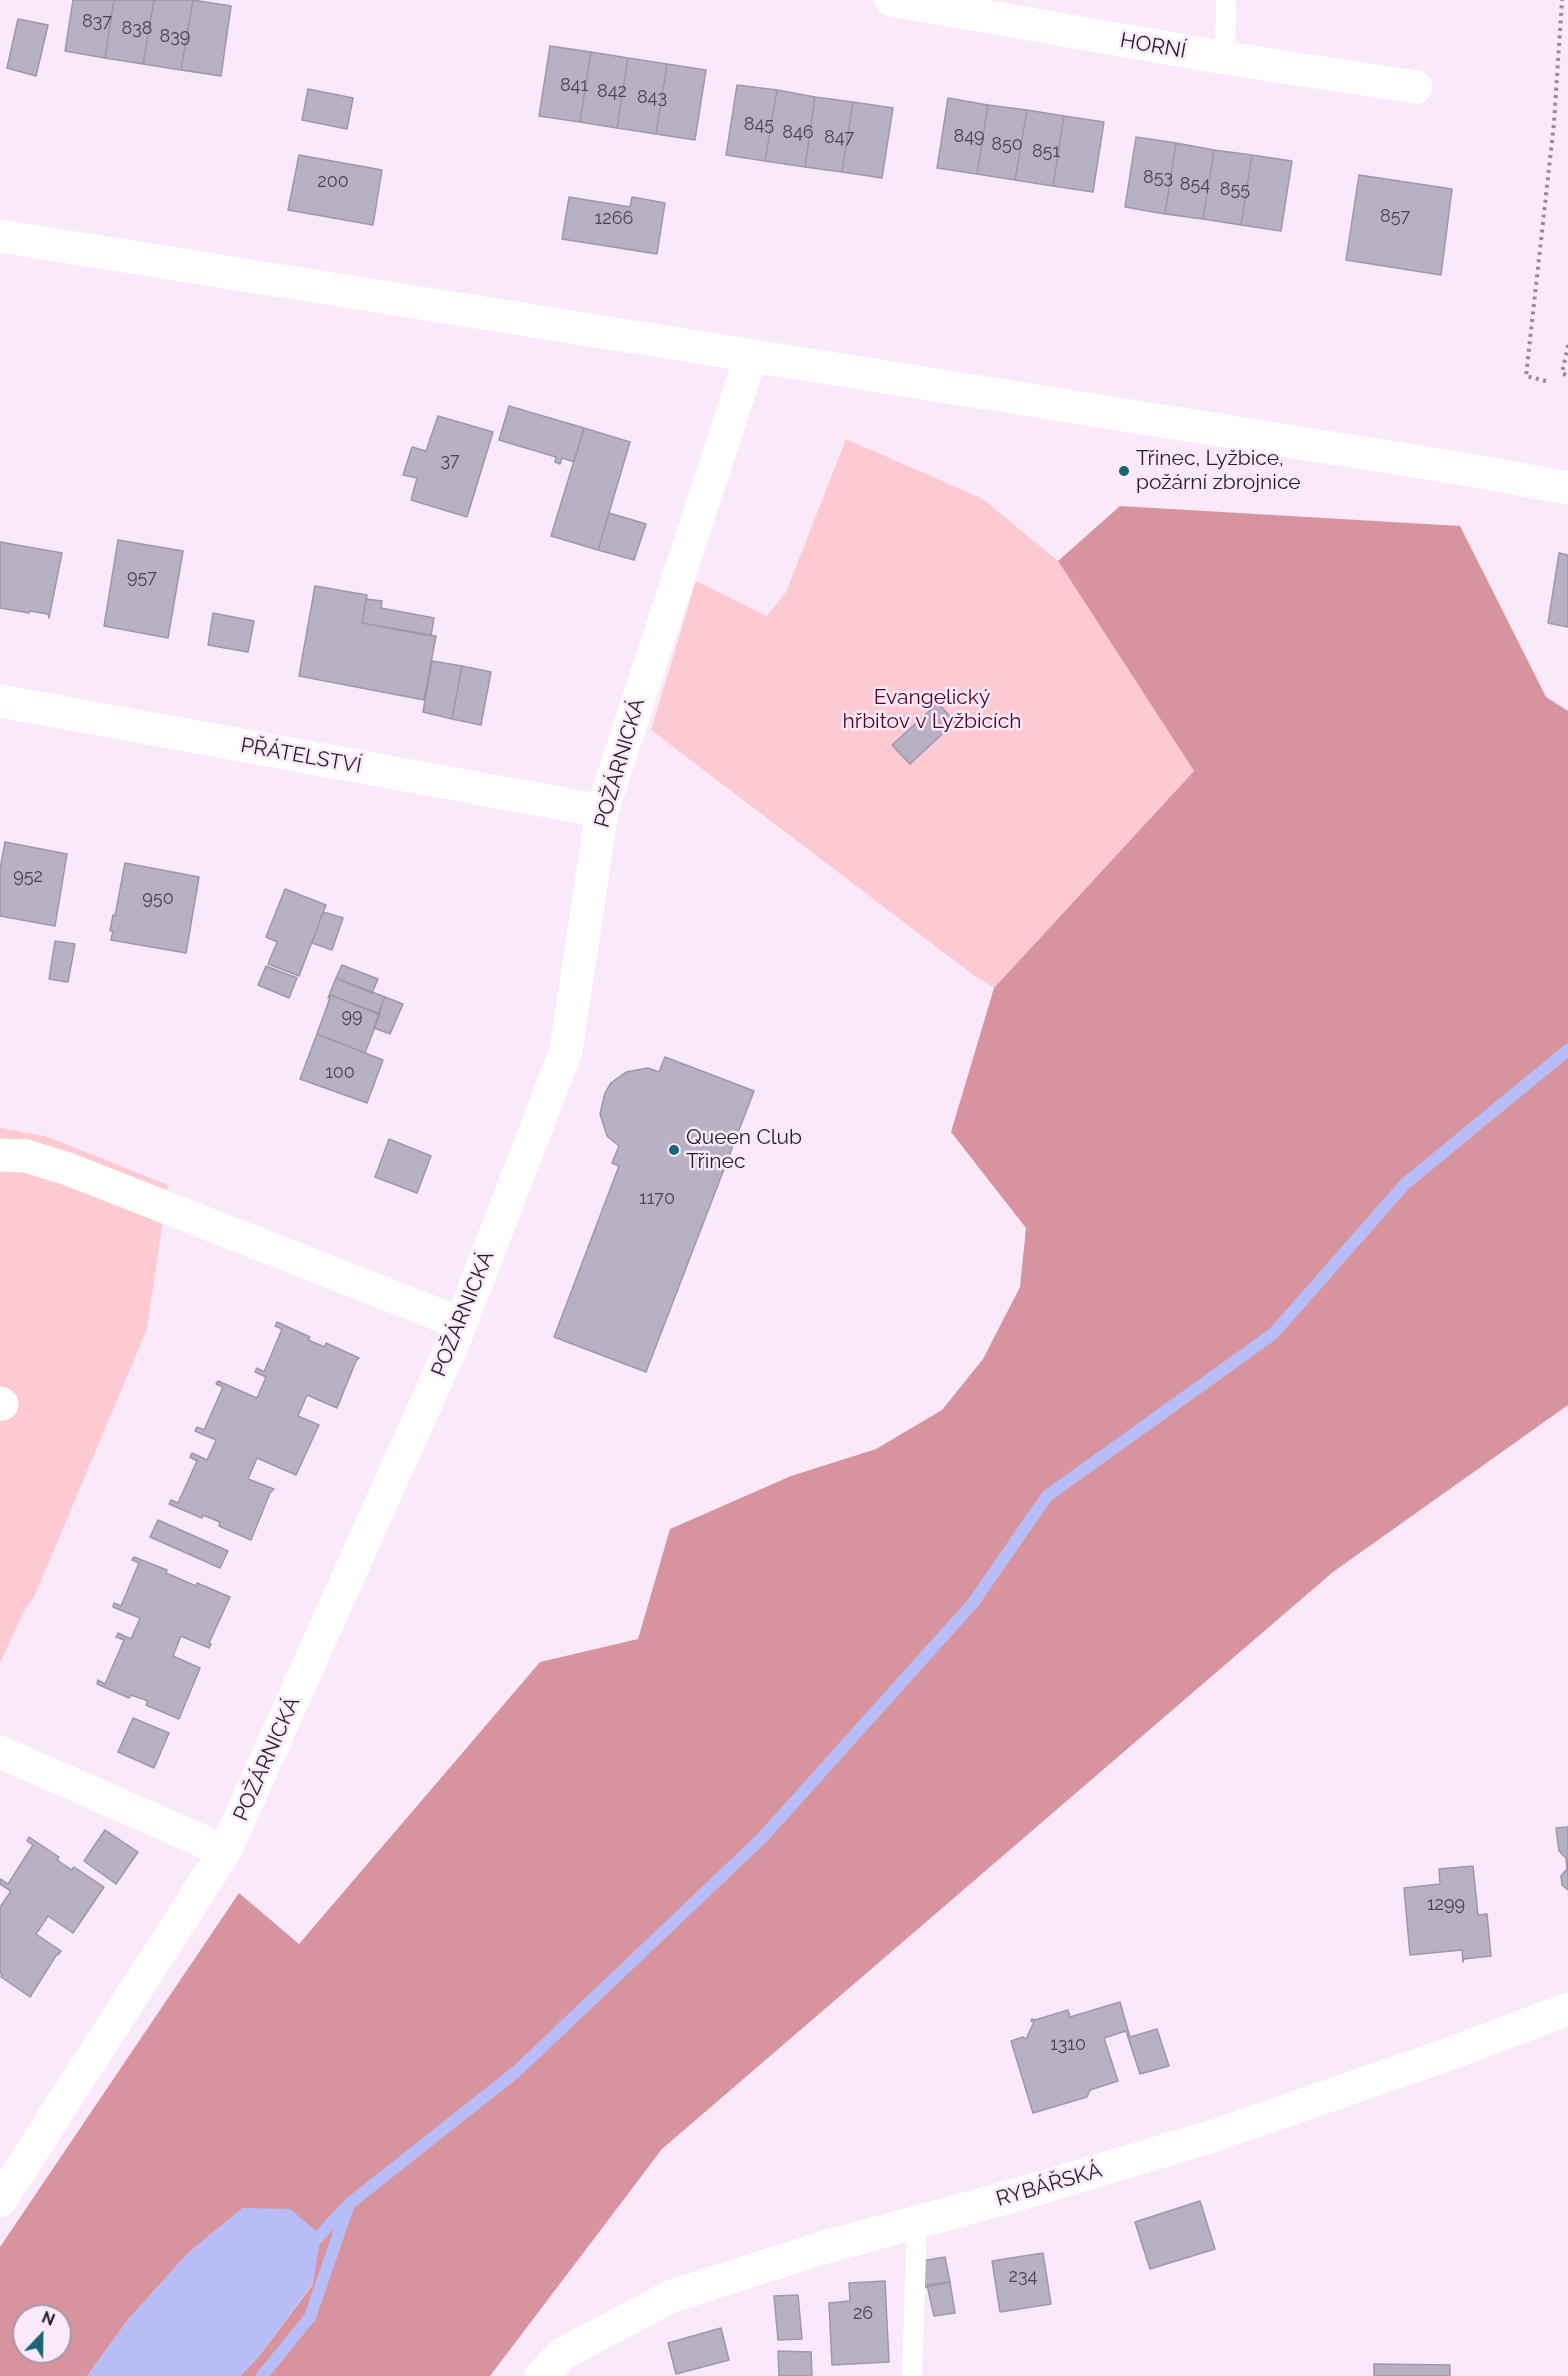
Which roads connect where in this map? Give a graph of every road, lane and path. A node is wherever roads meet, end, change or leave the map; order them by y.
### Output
1 (891, 0) edge
2 (1226, 0) edge
3 (1562, 0) edge
4 (925, 3) edge
5 (1225, 58) junction
6 (1416, 87) dead end
7 (0, 236) edge
8 (1568, 345) edge
9 (751, 356) junction
10 (1568, 376) edge
11 (1546, 381) dead end
12 (1567, 484) edge
13 (0, 701) edge
14 (602, 811) junction
15 (0, 1155) edge
16 (460, 1323) junction
17 (0, 1752) edge
18 (225, 1851) junction
19 (1568, 2009) edge
20 (0, 2202) edge
21 (917, 2222) junction
22 (541, 2376) edge
23 (912, 2376) edge

1 - 4 street, HORNÍ
2 - 5 lane
3 - 11 path
4 - 5 street, HORNÍ
5 - 6 street, HORNÍ
7 - 9 street
8 - 10 path
9 - 12 street
9 - 14 street, POŽÁRNICKÁ
13 - 14 street, PŘÁTELSTVÍ
14 - 16 street, POŽÁRNICKÁ
15 - 16 street
16 - 18 street, POŽÁRNICKÁ
17 - 18 street
18 - 20 street, POŽÁRNICKÁ
19 - 21 street, RYBÁŘSKÁ
21 - 22 street, RYBÁŘSKÁ
21 - 23 lane

